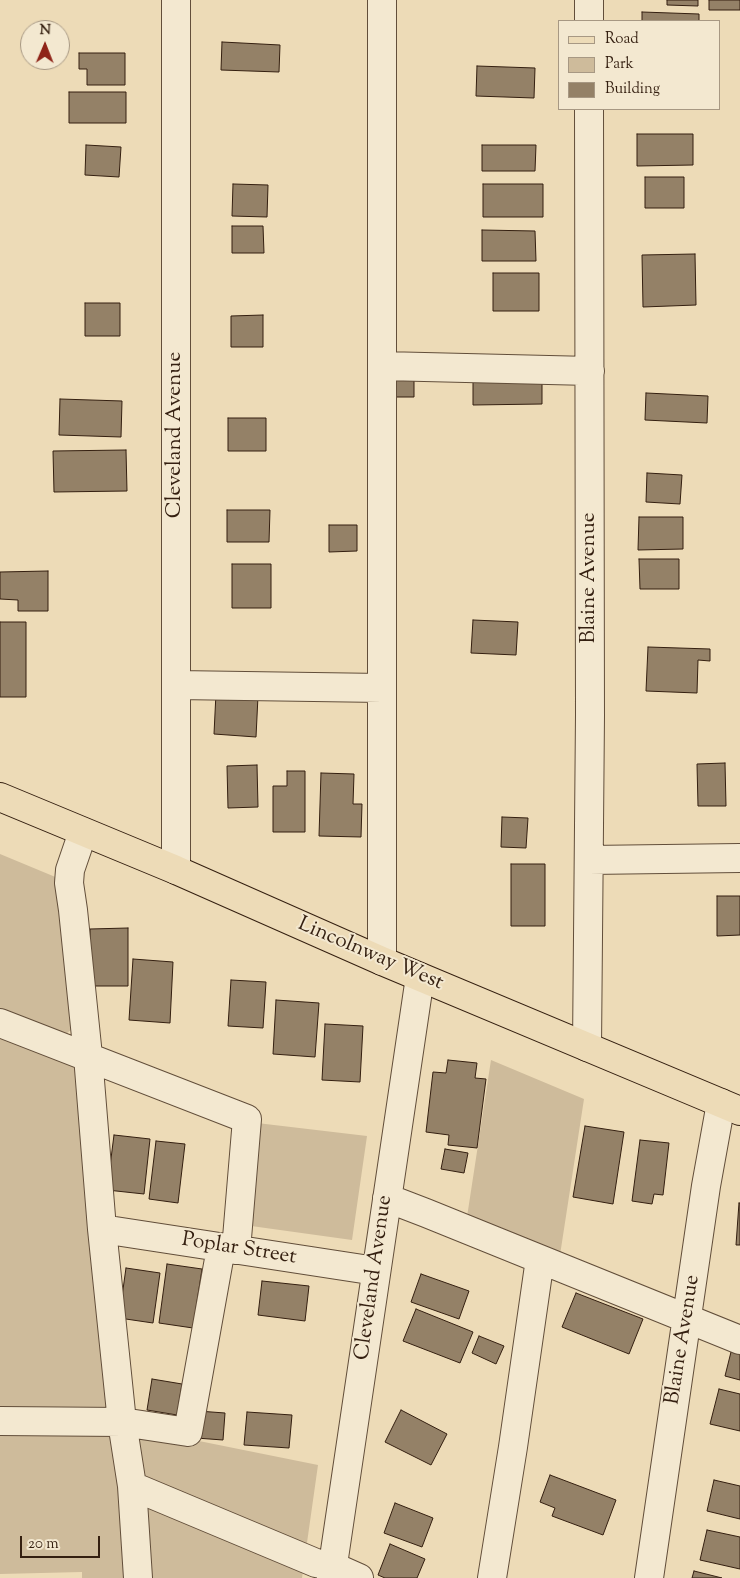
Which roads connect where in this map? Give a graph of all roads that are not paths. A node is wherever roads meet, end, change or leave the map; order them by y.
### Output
1 (176, 0) edge
2 (382, 0) edge
3 (589, 0) edge
4 (589, 20) edge
5 (589, 110) edge
6 (383, 366) junction
7 (590, 371) junction
8 (177, 685) junction
9 (382, 688) junction
10 (0, 798) edge
11 (83, 832) junction
12 (740, 858) edge
13 (589, 860) junction
14 (176, 870) junction
15 (382, 961) junction
16 (420, 977) junction
17 (0, 1023) edge
18 (587, 1047) junction
19 (88, 1056) junction
20 (730, 1107) edge
21 (387, 1198) junction
22 (102, 1229) junction
23 (228, 1249) junction
24 (540, 1259) junction
25 (376, 1271) junction
26 (687, 1319) junction
27 (740, 1340) edge
28 (0, 1421) edge
29 (122, 1422) junction
30 (132, 1486) junction
31 (331, 1572) edge
32 (138, 1578) edge
33 (359, 1578) edge
34 (492, 1578) edge
35 (649, 1578) edge

1 - 8 street, Cleveland Avenue
2 - 6 street
3 - 4 street
5 - 7 street, Blaine Avenue
6 - 7 street
6 - 9 street
7 - 13 street, Blaine Avenue
8 - 9 street
8 - 14 street, Cleveland Avenue
9 - 15 street
10 - 11 main road, Lincolnway West
11 - 14 main road, Lincolnway West
11 - 19 street
12 - 13 street
13 - 18 street, Blaine Avenue
14 - 15 main road, Lincolnway West
15 - 16 main road, Lincolnway West
16 - 18 main road, Lincolnway West
16 - 21 street, Cleveland Avenue
17 - 19 street
18 - 20 main road, Lincolnway West
19 - 22 street
19 - 23 street
20 - 26 street, Blaine Avenue
21 - 24 street
21 - 25 street, Cleveland Avenue
22 - 23 street, Poplar Street
22 - 29 street
23 - 25 street, Poplar Street
23 - 29 street
24 - 26 street
24 - 34 street
25 - 31 street, Cleveland Avenue
26 - 27 street
26 - 35 street, Blaine Avenue
28 - 29 street
29 - 30 street
30 - 31 street
30 - 32 street
31 - 33 street

